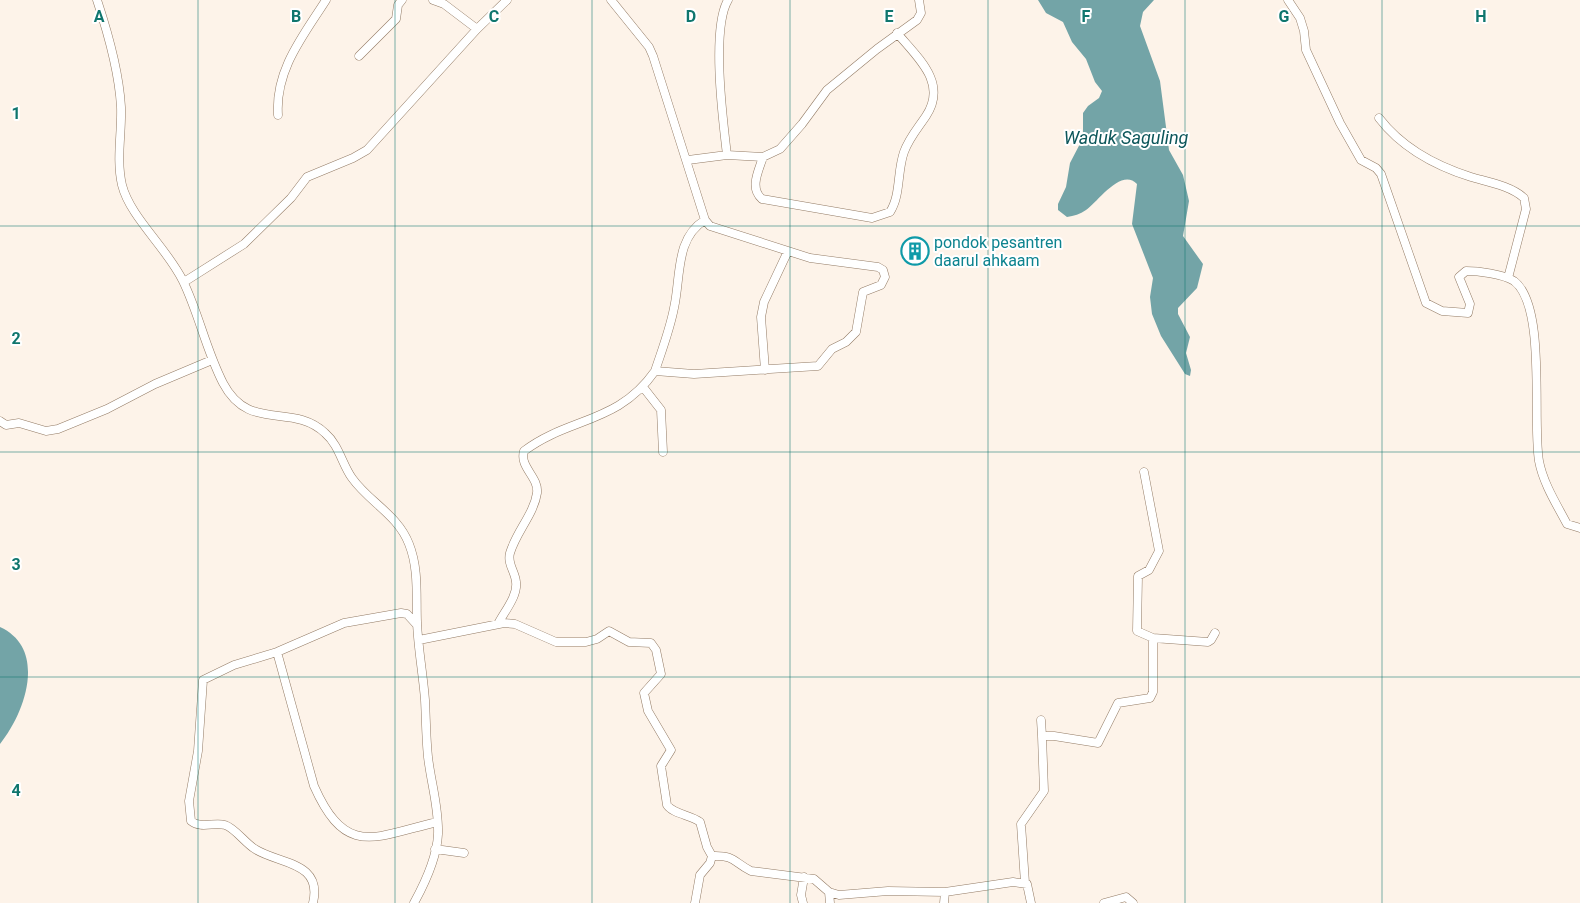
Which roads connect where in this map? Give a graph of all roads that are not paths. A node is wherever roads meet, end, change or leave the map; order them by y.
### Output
1 (97, 0) edge
2 (326, 0) edge
3 (402, 0) edge
4 (433, 0) edge
5 (507, 0) edge
6 (611, 0) edge
7 (728, 0) edge
8 (919, 0) edge
9 (1288, 0) edge
10 (477, 29) junction
11 (897, 34) junction
12 (358, 56) dead end
13 (278, 115) dead end
14 (1379, 118) dead end
15 (727, 155) junction
16 (763, 157) junction
17 (688, 160) junction
18 (705, 220) junction
19 (788, 251) junction
20 (1508, 278) junction
21 (184, 282) junction
22 (212, 360) junction
23 (765, 370) junction
24 (655, 371) junction
25 (643, 387) junction
26 (0, 421) edge
27 (663, 452) dead end
28 (1144, 472) dead end
29 (1580, 528) edge
30 (498, 624) junction
31 (417, 625) junction
32 (1215, 633) dead end
33 (1153, 638) junction
34 (419, 640) junction
35 (277, 652) junction
36 (1041, 720) dead end
37 (1042, 736) junction
38 (437, 822) junction
39 (435, 849) junction
40 (464, 853) dead end
41 (712, 856) junction
42 (804, 877) junction
43 (1025, 883) junction
44 (829, 892) junction
45 (945, 892) junction
46 (313, 903) edge
47 (414, 903) edge
48 (695, 903) edge
49 (804, 903) edge
50 (830, 903) edge
51 (944, 903) edge
52 (1032, 903) edge
53 (1104, 903) edge
54 (1133, 903) edge

1 - 21 street
2 - 13 street
3 - 12 street
4 - 10 street
5 - 10 street
6 - 17 street
7 - 15 street
8 - 11 street
9 - 20 street
10 - 21 street
11 - 16 street
11 - 16 street
14 - 20 street
15 - 16 street
15 - 17 street
17 - 18 street
18 - 19 street
18 - 24 street
19 - 23 street
19 - 23 street
20 - 29 street
21 - 22 street
22 - 26 street
22 - 31 street
23 - 24 street
24 - 25 street
25 - 27 street
25 - 30 street
28 - 33 street
30 - 34 street
30 - 41 street
31 - 34 street
31 - 35 street
32 - 33 street
33 - 37 street
34 - 38 street
35 - 38 street
35 - 46 street
36 - 37 street
37 - 43 street
38 - 39 street
39 - 40 street
39 - 47 street
41 - 42 street
41 - 48 street
42 - 44 street
42 - 49 street
43 - 45 street
43 - 52 street
44 - 45 street
44 - 50 street
45 - 51 street
53 - 54 street

